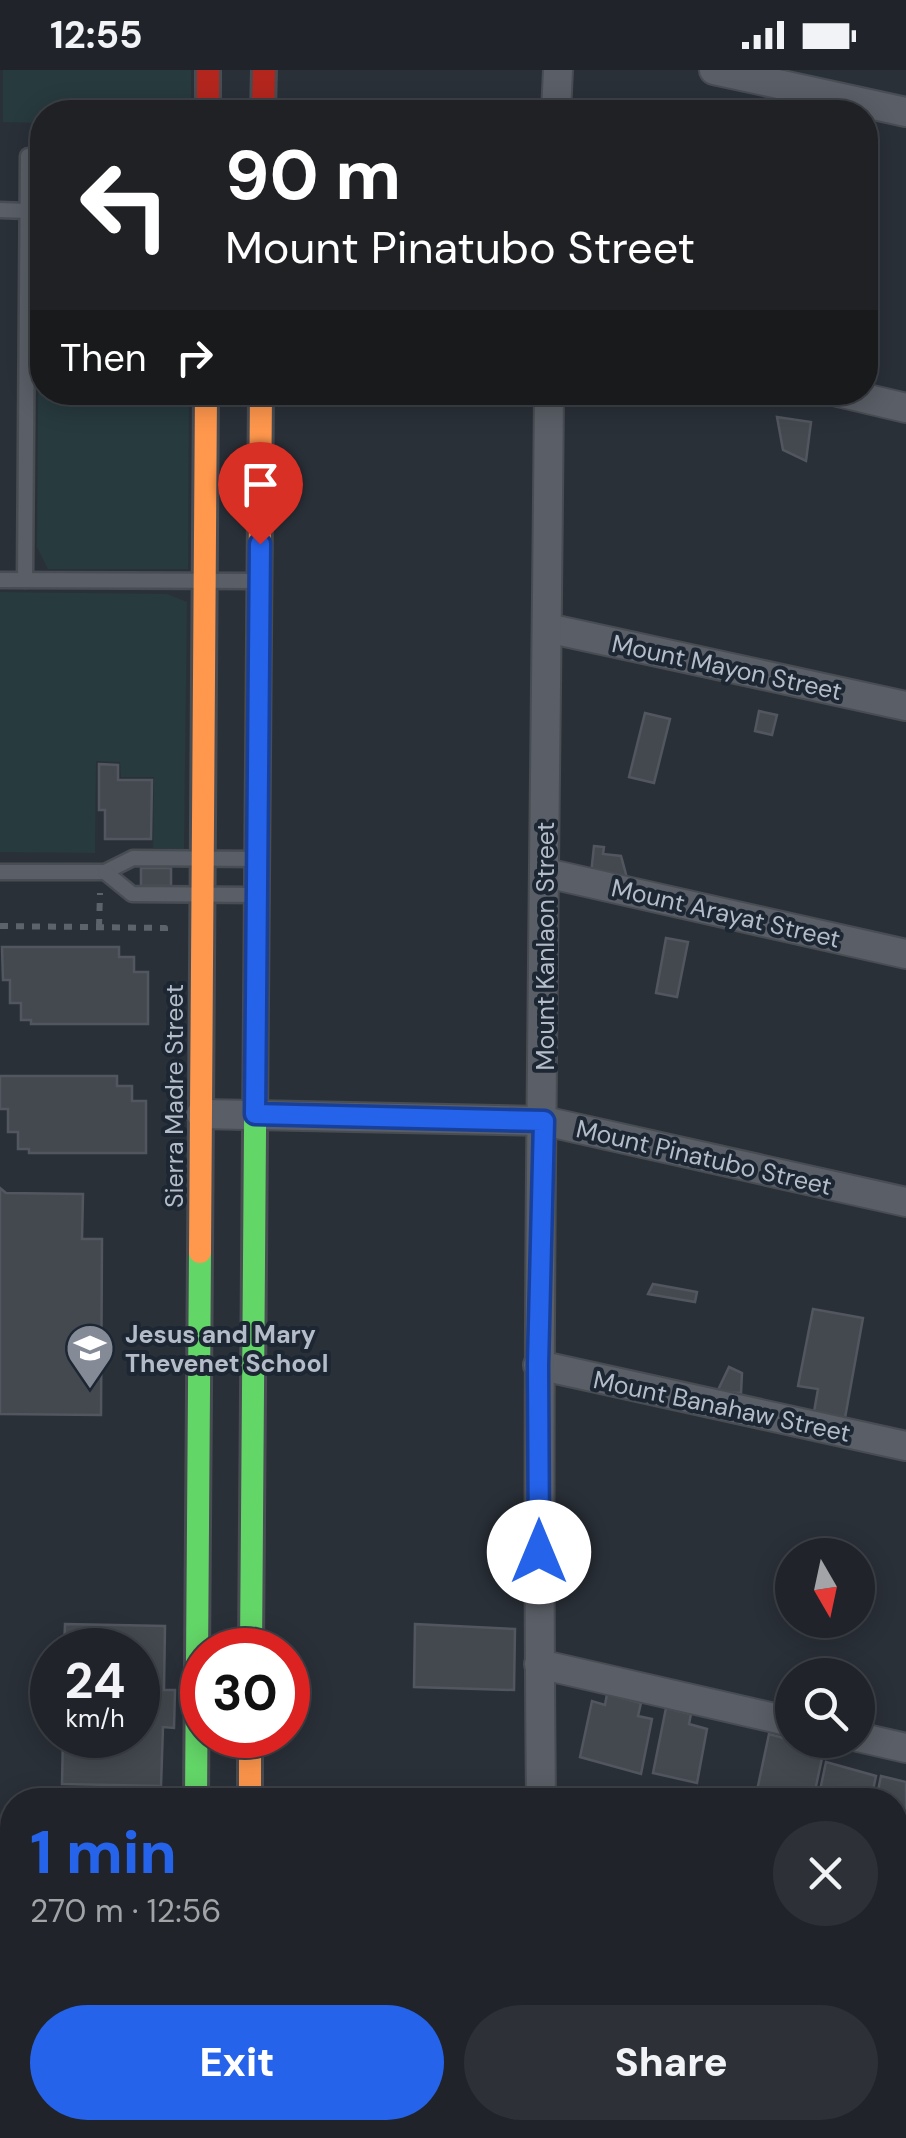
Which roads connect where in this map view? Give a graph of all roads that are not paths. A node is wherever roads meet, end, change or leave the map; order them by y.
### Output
1 (208, 70) edge
2 (264, 70) edge
3 (558, 70) edge
4 (714, 70) edge
5 (208, 100) edge
6 (264, 100) edge
7 (557, 100) edge
8 (851, 100) edge
9 (878, 106) edge
10 (906, 112) edge
11 (28, 156) dead end
12 (0, 210) edge
13 (28, 211) junction
14 (878, 401) edge
15 (206, 405) edge
16 (261, 405) edge
17 (549, 405) edge
18 (906, 408) edge
19 (0, 580) edge
20 (25, 580) junction
21 (204, 581) junction
22 (259, 581) junction
23 (547, 628) junction
24 (906, 706) edge
25 (202, 858) junction
26 (257, 859) junction
27 (0, 872) edge
28 (106, 872) junction
29 (546, 873) junction
30 (202, 894) junction
31 (257, 895) junction
32 (906, 954) edge
33 (201, 1114) junction
34 (255, 1114) junction
35 (544, 1121) junction
36 (906, 1202) edge
37 (538, 1365) junction
38 (906, 1446) edge
39 (251, 1628) edge
40 (539, 1664) junction
41 (775, 1718) edge
42 (875, 1741) edge
43 (906, 1748) edge
44 (250, 1758) edge
45 (196, 1788) edge
46 (250, 1788) edge
47 (541, 1788) edge

1 - 5 street
2 - 6 street
3 - 7 street
4 - 8 street
9 - 10 street
11 - 13 lane
12 - 13 lane
13 - 20 lane
14 - 18 street
15 - 21 street, Sierra Madre Street
16 - 22 street
17 - 23 street, Mount Kanlaon Street
19 - 20 lane
20 - 21 lane
21 - 22 lane
21 - 25 street, Sierra Madre Street
22 - 26 street
23 - 24 street, Mount Mayon Street
23 - 29 street, Mount Kanlaon Street
25 - 26 lane
25 - 28 lane
25 - 30 street, Sierra Madre Street
26 - 31 street
27 - 28 lane
28 - 30 lane
29 - 32 street, Mount Arayat Street
29 - 35 street, Mount Kanlaon Street
30 - 31 lane
30 - 33 street, Sierra Madre Street
31 - 34 street
33 - 34 street, Mount Pinatubo Street
33 - 45 street, Sierra Madre Street
34 - 35 street, Mount Pinatubo Street
34 - 39 street
35 - 36 street, Mount Pinatubo Street
35 - 37 street, Mount Kanlaon Street
37 - 38 street, Mount Banahaw Street
37 - 40 street, Mount Kanlaon Street
40 - 41 street
40 - 47 street, Mount Kanlaon Street
42 - 43 street
44 - 46 street

